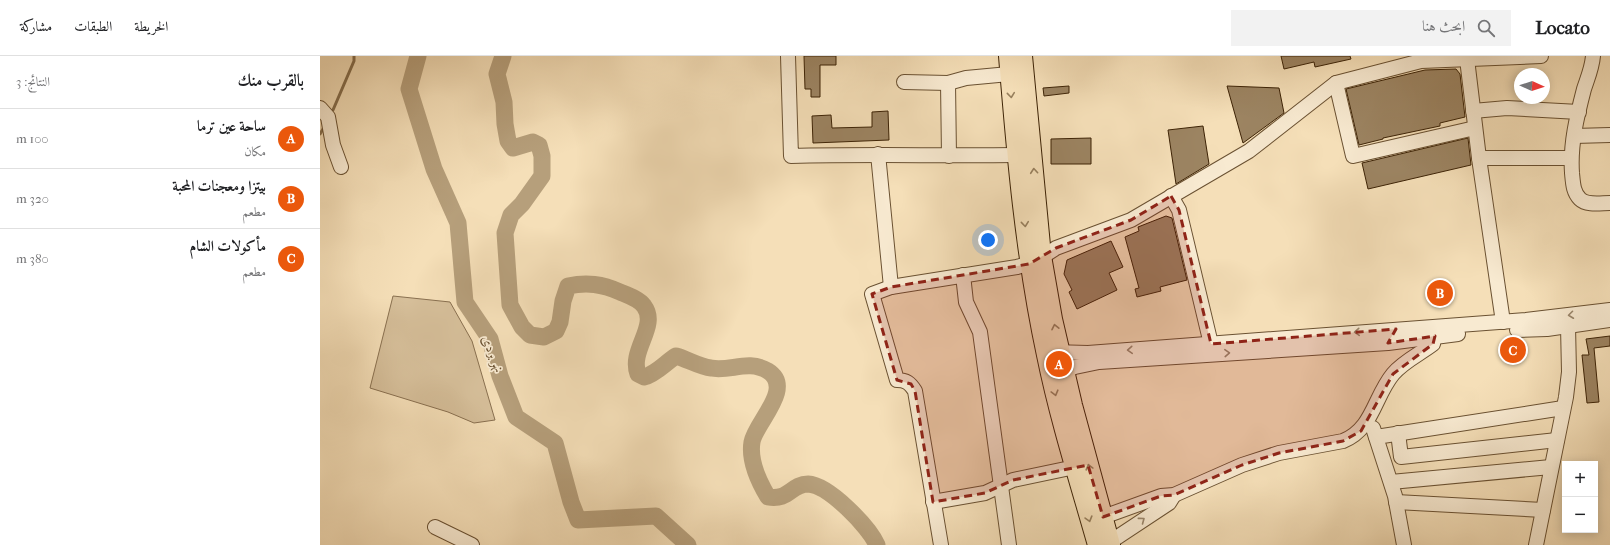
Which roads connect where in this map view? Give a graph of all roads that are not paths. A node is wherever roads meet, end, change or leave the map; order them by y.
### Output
1 (788, 56) edge
2 (1008, 56) edge
3 (1023, 56) edge
4 (1542, 56) edge
5 (1593, 56) edge
6 (1421, 58) edge
7 (1466, 59) junction
8 (1009, 74) junction
9 (904, 82) dead end
10 (948, 83) junction
11 (1336, 83) junction
12 (320, 108) edge
13 (1473, 111) junction
14 (1579, 112) junction
15 (1475, 128) junction
16 (1610, 135) edge
17 (1574, 136) junction
18 (878, 154) junction
19 (1017, 155) junction
20 (949, 156) junction
21 (1479, 158) junction
22 (1571, 158) junction
23 (341, 167) dead end
24 (1171, 196) junction
25 (1610, 203) edge
26 (1036, 260) junction
27 (963, 275) junction
28 (891, 287) junction
29 (1610, 310) edge
30 (1610, 320) edge
31 (1503, 322) junction
32 (1568, 326) junction
33 (1435, 331) junction
34 (1400, 335) junction
35 (1211, 344) junction
36 (1053, 354) junction
37 (1057, 373) junction
38 (1563, 408) junction
39 (1369, 418) junction
40 (1398, 433) junction
41 (1376, 436) junction
42 (1557, 440) junction
43 (1075, 467) junction
44 (1552, 467) junction
45 (1390, 482) junction
46 (1001, 485) junction
47 (1174, 495) junction
48 (933, 502) junction
49 (1396, 502) junction
50 (1543, 510) junction
51 (1103, 517) junction
52 (435, 527) dead end
53 (1106, 544) edge
54 (472, 545) edge
55 (941, 545) edge
56 (1009, 545) edge
57 (1404, 545) edge
58 (1536, 545) edge

1 - 18 street
2 - 8 main road
26 -> 3 main road
4 - 7 street
5 - 14 street
6 - 7 street
6 - 11 street
7 - 13 street
8 - 10 street
8 -> 19 main road
9 - 10 street
10 - 20 street
11 - 15 street
11 - 24 street
12 - 23 street
13 - 14 street
13 - 15 street
14 - 17 street
15 - 21 street
16 - 17 street
17 - 22 street
18 - 20 street
18 - 28 street
19 - 20 street
19 -> 26 main road
21 - 22 street
21 - 31 street
22 - 25 street
24 - 26 street
24 - 35 street
26 - 27 street
26 - 36 main road
27 - 28 street
27 - 46 street
28 - 48 street
29 -> 31 street
30 - 32 street
31 - 33 street
32 - 33 street
32 - 38 street
33 - 34 street
33 - 39 street
34 -> 35 street
37 -> 34 street
35 -> 36 street
36 - 37 main road
37 -> 43 main road
51 -> 37 main road
38 - 40 street
38 - 42 street
39 - 41 street
39 - 47 street
40 - 41 street
40 - 42 street
41 - 45 street
42 - 44 street
43 - 46 street
43 -> 53 main road
44 - 45 street
44 - 50 street
45 - 49 street
46 - 48 street
46 - 56 street
47 - 51 street
53 -> 47 street
48 - 55 street
49 - 50 street
49 - 57 street
50 - 58 street
51 - 53 main road
52 - 54 street

